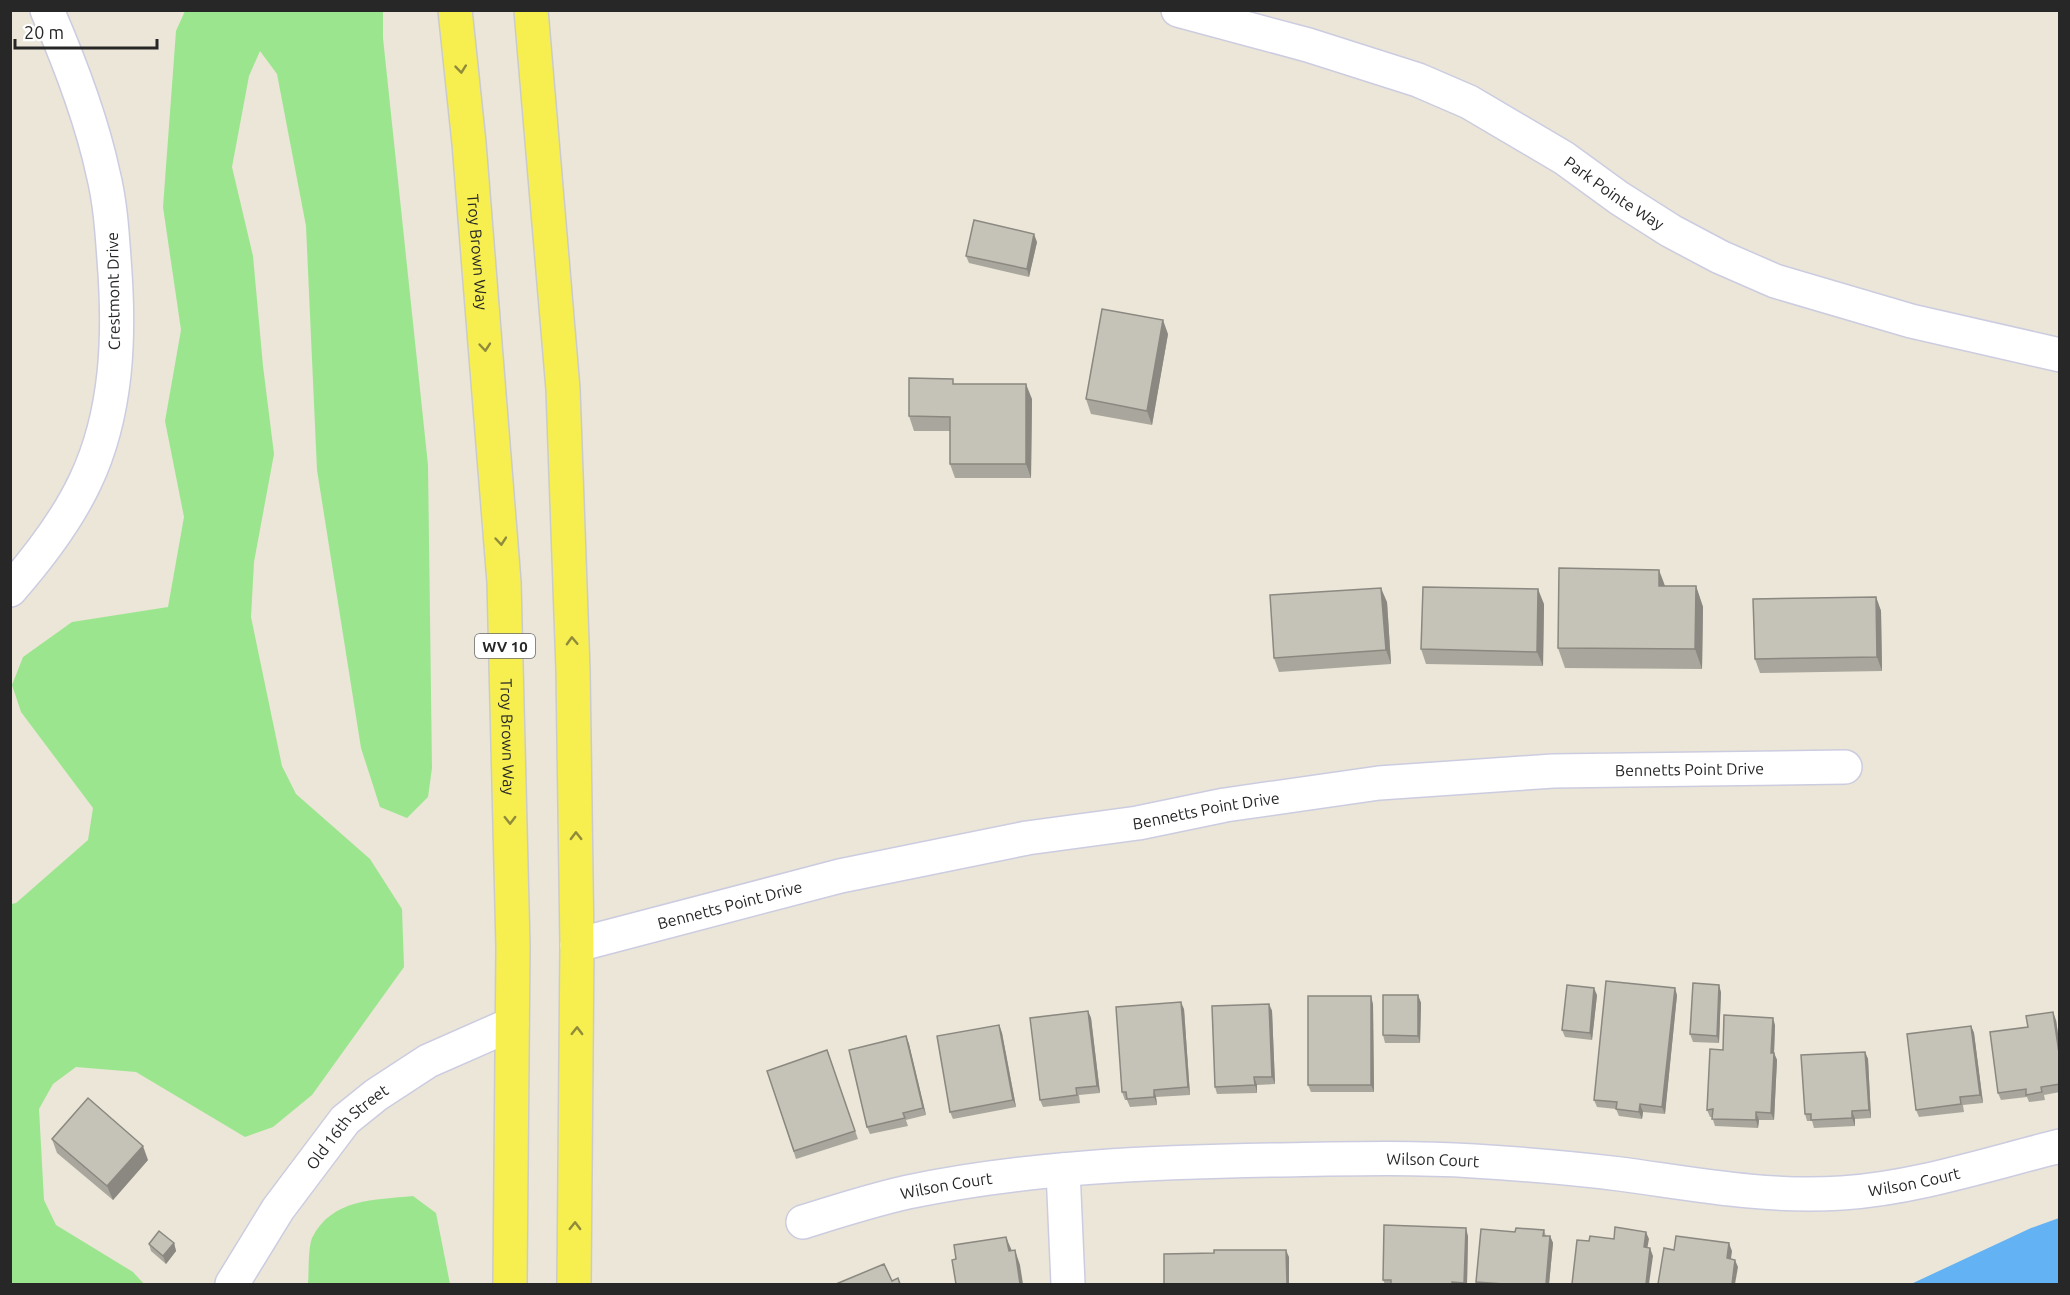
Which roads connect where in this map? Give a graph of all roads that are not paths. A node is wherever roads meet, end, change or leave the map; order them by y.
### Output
1 (47, 10) edge
2 (455, 10) edge
3 (531, 10) edge
4 (1178, 10) edge
5 (2060, 355) edge
6 (10, 590) edge
7 (1845, 767) dead end
8 (577, 945) junction
9 (513, 1024) junction
10 (2060, 1146) edge
11 (1063, 1170) junction
12 (803, 1222) dead end
13 (232, 1284) edge
14 (510, 1284) edge
15 (574, 1284) edge
16 (1068, 1284) edge

1 - 6 street, Crestmont Drive
2 -> 9 main road, Troy Brown Way / WV 10
8 -> 3 main road
4 - 5 street, Park Pointe Way
7 - 8 street, Bennetts Point Drive
15 -> 8 main road
9 - 13 street, Old 16th Street
9 - 14 main road, Troy Brown Way / WV 10
10 - 11 street, Wilson Court
11 - 12 street, Wilson Court
11 - 16 street

